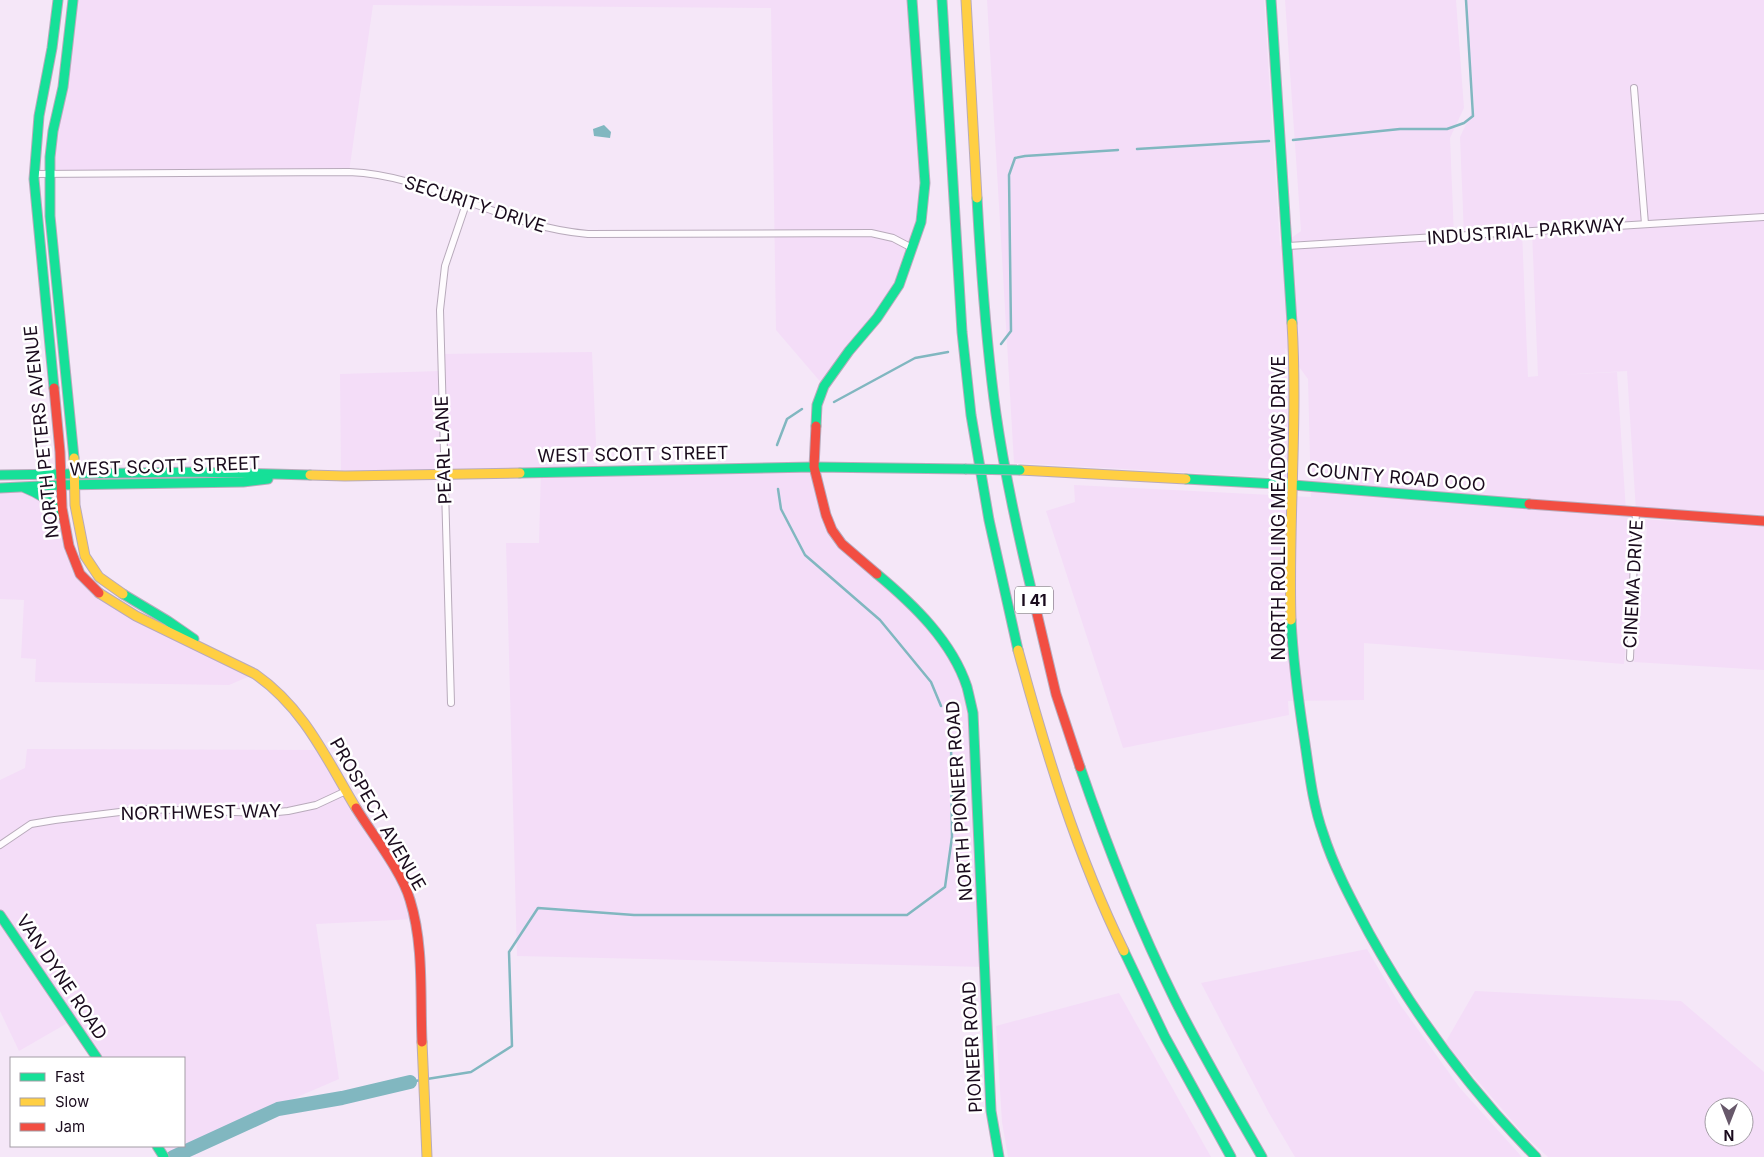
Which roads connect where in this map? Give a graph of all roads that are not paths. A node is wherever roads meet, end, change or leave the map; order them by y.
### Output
1 (58, 0) edge
2 (72, 0) edge
3 (912, 0) edge
4 (942, 0) edge
5 (966, 0) edge
6 (1271, 0) edge
7 (1634, 88) dead end
8 (34, 174) junction
9 (49, 174) junction
10 (466, 201) junction
11 (1764, 217) edge
12 (1645, 224) junction
13 (1288, 246) junction
14 (912, 248) junction
15 (814, 467) junction
16 (965, 469) joint
17 (60, 473) junction
18 (74, 473) junction
19 (444, 474) junction
20 (0, 475) edge
21 (301, 476) junction
22 (61, 485) junction
23 (74, 485) junction
24 (1293, 485) junction
25 (23, 487) junction
26 (0, 488) edge
27 (1636, 511) junction
28 (64, 518) junction
29 (1764, 521) edge
30 (217, 655) junction
31 (1630, 658) dead end
32 (451, 703) dead end
33 (346, 791) junction
34 (0, 845) edge
35 (0, 914) edge
36 (984, 936) joint
37 (96, 1057) edge
38 (427, 1157) edge
39 (999, 1157) edge
40 (1231, 1157) edge
41 (1262, 1157) edge
42 (1536, 1157) edge

1 - 8 main road, NORTH PETERS AVENUE
2 - 9 main road, NORTH PETERS AVENUE
3 - 14 main road, NORTH PIONEER ROAD
4 - 40 main road, I 41
5 - 41 main road, I 41
6 - 13 main road, NORTH ROLLING MEADOWS DRIVE
7 - 12 street
8 - 9 street, SECURITY DRIVE
8 - 17 main road, NORTH PETERS AVENUE
9 - 10 street, SECURITY DRIVE
9 - 18 main road, NORTH PETERS AVENUE
10 - 14 street, SECURITY DRIVE
10 - 19 street, PEARL LANE
11 - 12 street, INDUSTRIAL PARKWAY
12 - 13 street, INDUSTRIAL PARKWAY
13 - 24 main road, NORTH ROLLING MEADOWS DRIVE
14 - 15 main road, NORTH PIONEER ROAD
15 - 16 main road, WEST SCOTT STREET
15 - 19 main road, WEST SCOTT STREET
15 - 36 main road, NORTH PIONEER ROAD
16 - 24 main road, COUNTY ROAD OOO, bridge
17 - 18 main road, WEST SCOTT STREET
17 - 20 main road, WEST SCOTT STREET
17 - 22 main road, NORTH PETERS AVENUE
18 - 21 main road, WEST SCOTT STREET
18 - 23 main road, NORTH PETERS AVENUE
19 - 21 main road, WEST SCOTT STREET
19 - 32 street, PEARL LANE
21 - 23 main road, WEST SCOTT STREET
22 - 23 main road, WEST SCOTT STREET
22 - 25 main road, WEST SCOTT STREET
22 - 28 main road, NORTH PETERS AVENUE
23 - 30 main road, NORTH PETERS AVENUE
24 - 27 main road, COUNTY ROAD OOO
24 - 42 main road, NORTH ROLLING MEADOWS DRIVE
25 - 26 main road, WEST SCOTT STREET
25 - 28 main road
27 - 29 main road, COUNTY ROAD OOO
27 - 31 street, CINEMA DRIVE
28 - 30 main road, NORTH PETERS AVENUE
30 - 33 main road, PROSPECT AVENUE
33 - 34 street, NORTHWEST WAY
33 - 38 main road, PROSPECT AVENUE
35 - 37 main road, VAN DYNE ROAD
36 - 39 main road, PIONEER ROAD

